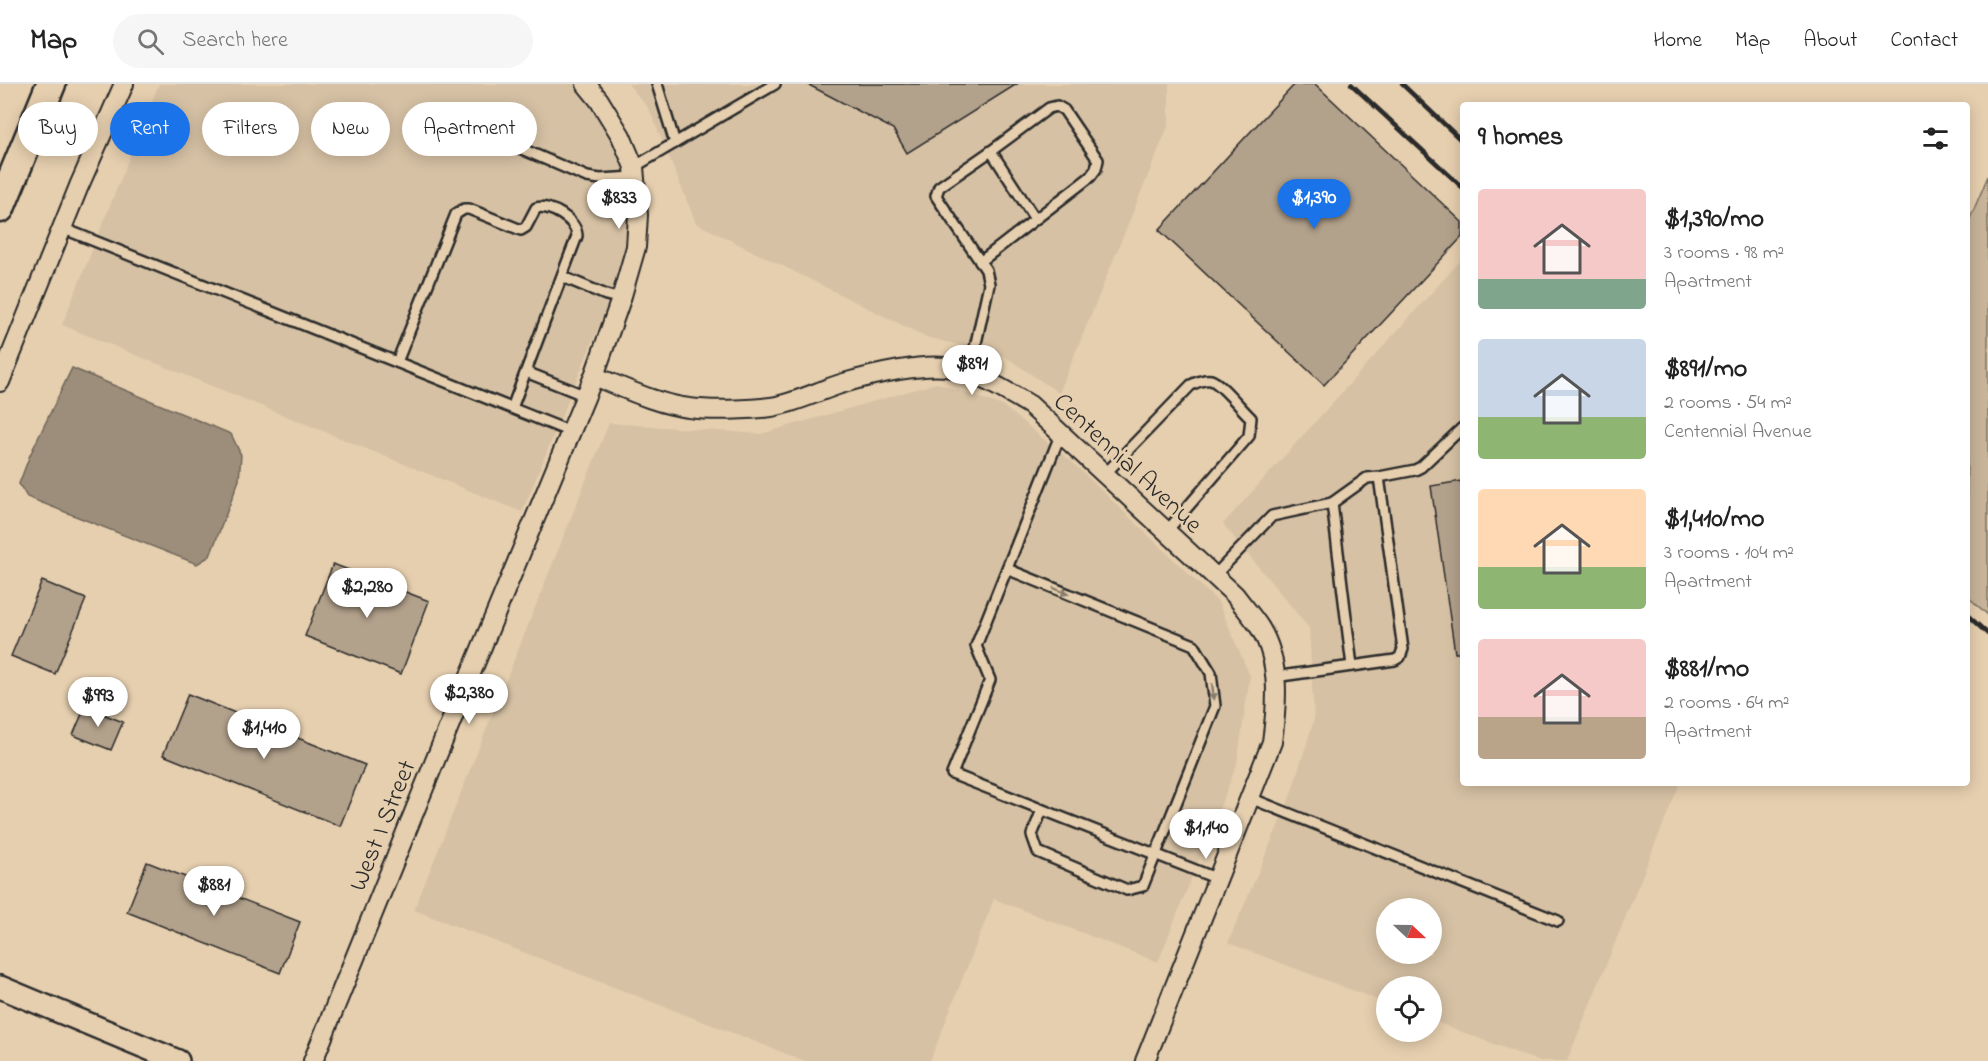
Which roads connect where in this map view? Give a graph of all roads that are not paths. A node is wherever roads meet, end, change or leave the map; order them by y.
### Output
1 (51, 84) edge
2 (124, 84) edge
3 (586, 84) edge
4 (657, 84) edge
5 (775, 84) edge
6 (675, 143) junction
7 (991, 151) junction
8 (537, 155) edge
9 (634, 172) junction
10 (0, 208) edge
11 (1035, 219) junction
12 (62, 228) junction
13 (980, 262) junction
14 (563, 277) junction
15 (621, 299) junction
16 (397, 362) junction
17 (526, 372) junction
18 (969, 375) junction
19 (594, 376) junction
20 (0, 382) edge
21 (586, 396) junction
22 (512, 408) junction
23 (1460, 431) edge
24 (571, 432) junction
25 (1061, 434) junction
26 (1105, 474) junction
27 (1379, 477) junction
28 (1332, 503) junction
29 (1166, 532) junction
30 (1007, 569) junction
31 (1214, 576) junction
32 (1352, 666) junction
33 (1274, 668) junction
34 (1250, 798) junction
35 (1042, 810) junction
36 (1156, 855) junction
37 (1218, 879) junction
38 (1558, 921) dead end
39 (0, 987) edge
40 (178, 1061) edge
41 (313, 1061) edge
42 (1145, 1061) edge

1 - 10 highway
2 - 12 street
3 - 9 street, West I Street
4 - 6 lane
5 - 6 lane
6 - 9 lane
7 - 11 lane
7 - 11 lane
7 - 13 lane
8 - 9 lane
9 - 15 street, West I Street
11 - 13 lane
12 - 16 lane
12 - 20 street
13 - 18 lane
14 - 15 lane
14 - 16 lane
14 - 17 lane
15 - 19 street, West I Street
16 - 22 lane
17 - 21 lane
17 - 22 lane
18 - 19 street, Centennial Avenue
18 - 25 street, Centennial Avenue
19 - 21 street, West I Street
21 - 24 street, West I Street
22 - 24 lane
23 - 27 lane
24 - 41 street, West I Street
25 - 26 street, Centennial Avenue
25 - 30 lane
26 - 29 street, Centennial Avenue
26 - 29 lane
27 - 28 lane
27 - 32 lane
28 - 31 lane
28 - 32 lane
29 - 31 street, Centennial Avenue
30 - 35 lane
30 -> 36 lane
31 - 33 street, Centennial Avenue
32 - 33 lane
33 - 34 street, Centennial Avenue
34 - 37 street, Centennial Avenue
34 - 38 lane
35 - 36 lane
35 - 36 lane
36 - 37 lane
37 - 42 street, Centennial Avenue
39 - 40 street

